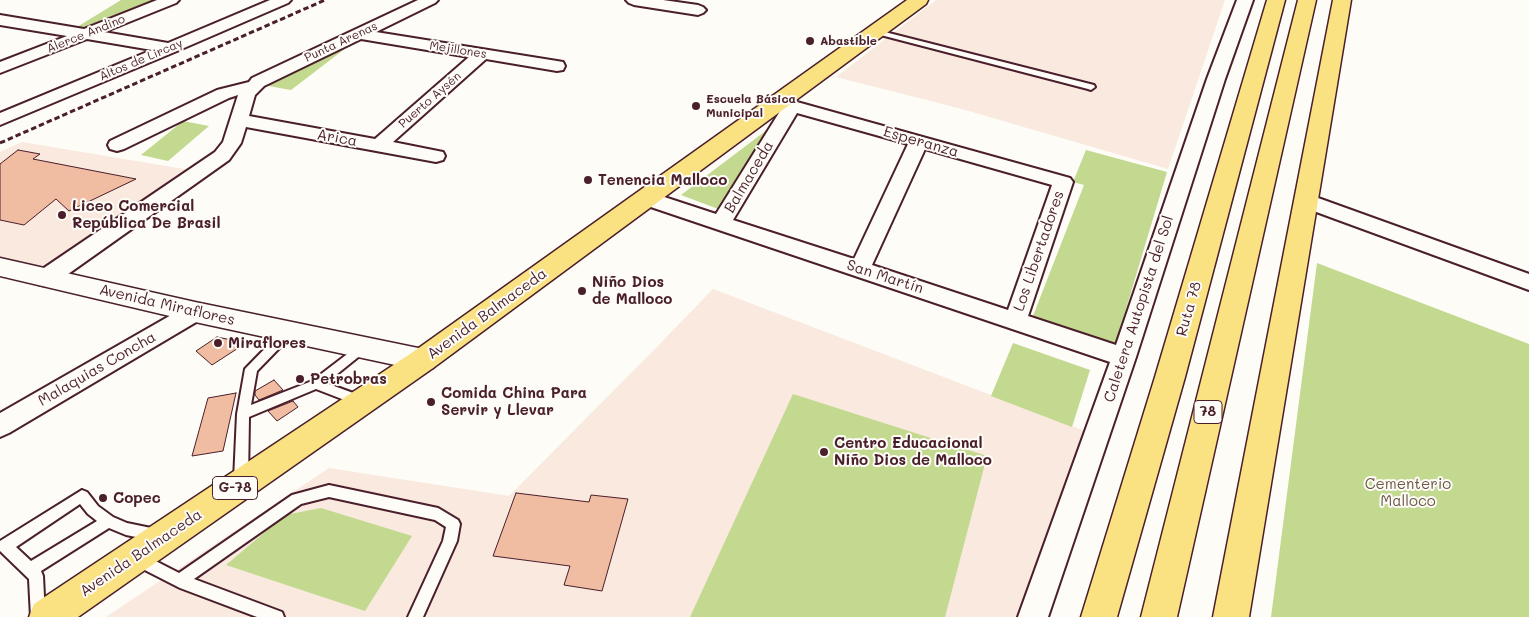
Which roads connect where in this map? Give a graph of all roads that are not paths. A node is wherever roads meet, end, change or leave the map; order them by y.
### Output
1 (172, 0) edge
2 (283, 0) edge
3 (430, 0) edge
4 (634, 0) edge
5 (1245, 0) edge
6 (1276, 0) edge
7 (1306, 0) edge
8 (1342, 0) edge
9 (913, 1) edge
10 (698, 10) dead end
11 (0, 20) edge
12 (876, 31) junction
13 (86, 34) junction
14 (359, 34) junction
15 (171, 48) junction
16 (482, 54) junction
17 (557, 66) dead end
18 (0, 68) edge
19 (253, 86) junction
20 (1091, 87) dead end
21 (786, 103) junction
22 (0, 120) edge
23 (239, 120) junction
24 (919, 141) junction
25 (117, 145) dead end
26 (378, 146) junction
27 (436, 156) dead end
28 (1063, 182) joint
29 (1308, 194) junction
30 (646, 198) junction
31 (721, 223) junction
32 (0, 267) edge
33 (1529, 268) edge
34 (860, 269) junction
35 (46, 278) junction
36 (1529, 282) edge
37 (195, 312) junction
38 (1016, 321) junction
39 (288, 332) junction
40 (363, 347) junction
41 (1124, 357) junction
42 (423, 360) junction
43 (316, 384) junction
44 (362, 402) junction
45 (243, 414) junction
46 (0, 426) edge
47 (241, 485) junction
48 (108, 521) junction
49 (165, 537) junction
50 (135, 557) junction
51 (30, 570) junction
52 (180, 581) junction
53 (38, 617) edge
54 (47, 617) edge
55 (277, 617) edge
56 (415, 617) edge
57 (1033, 617) edge
58 (1099, 617) edge
59 (1159, 617) edge
60 (1231, 617) edge

1 - 13 street, Alerce Andino
2 - 15 street, Altos de Lircay
3 - 14 street, Punta Arenas
4 - 10 street
5 - 41 street, Caletera Autopista del Sol
6 - 58 main road, Ruta 78
7 - 59 main road, 78
8 - 29 main road
9 - 12 main road, Avenida Balmaceda / G-78
11 - 13 street
12 - 20 lane
12 - 21 main road, Avenida Balmaceda / G-78
13 - 15 street
13 - 18 street, Alerce Andino
14 - 16 street, Mejillones
14 - 19 street, Punta Arenas
15 - 22 street, Altos de Lircay
16 - 17 street, Mejillones
16 - 26 street, Puerto Aysén
19 - 23 street
19 - 25 street, Punta Arenas
21 - 24 street, Esperanza
21 - 30 main road, Avenida Balmaceda / G-78
21 - 31 street, Balmaceda
23 - 26 street, Arica
23 - 35 street
24 - 28 street, Esperanza
24 - 34 street
26 - 27 street, Arica
28 - 38 street, Los Libertadores
29 - 33 street
29 - 36 street
29 - 60 main road
30 - 31 street, San Martín
30 - 42 main road, Avenida Balmaceda / G-78
31 - 34 street, San Martín
32 - 35 main road, Avenida Miraflores
34 - 38 street, San Martín
35 - 37 main road, Avenida Miraflores
37 - 39 main road, Avenida Miraflores
37 - 46 street, Malaquias Concha
38 - 41 street, San Martín
39 - 40 main road, Avenida Miraflores
39 - 45 lane
40 - 42 main road, Avenida Miraflores
40 - 43 lane
41 - 57 street, Caletera Autopista del Sol
42 - 44 main road, Avenida Balmaceda / G-78
43 - 44 lane
43 - 45 lane
44 - 47 main road, Avenida Balmaceda / G-78
45 - 47 lane
47 - 49 main road, Avenida Balmaceda / G-78
48 - 49 lane
48 - 51 lane
48 - 51 lane
49 - 50 main road, Avenida Balmaceda / G-78
50 - 52 lane
50 - 54 main road, Avenida Balmaceda / G-78
51 - 53 lane
52 - 55 lane
52 - 56 lane

